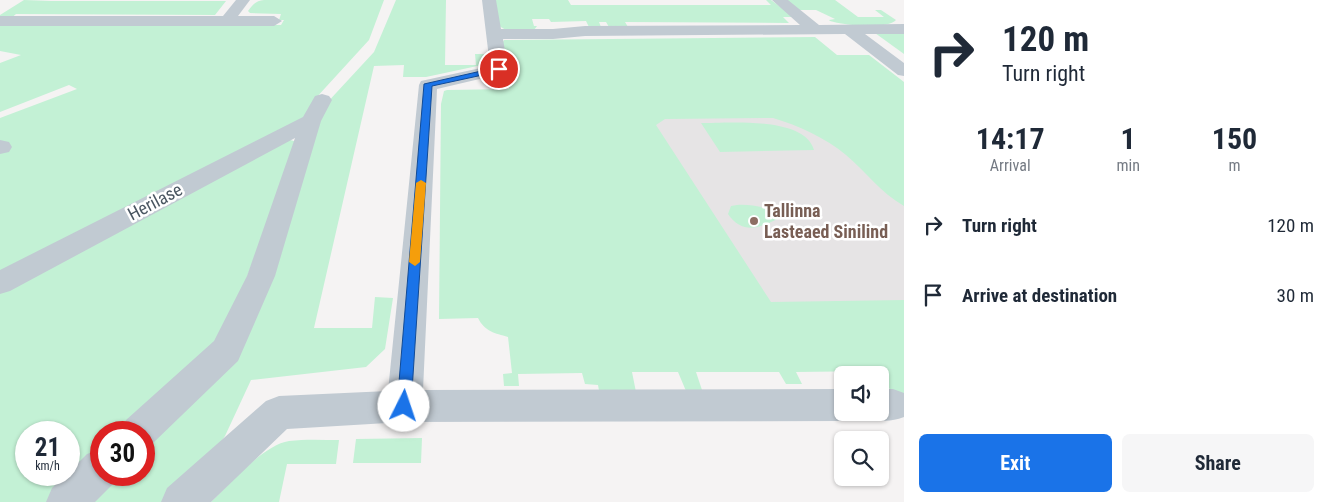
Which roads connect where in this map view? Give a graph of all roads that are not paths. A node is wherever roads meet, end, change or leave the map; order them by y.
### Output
1 (243, 0) edge
2 (489, 0) edge
3 (779, 0) edge
4 (227, 21) junction
5 (274, 21) dead end
6 (0, 22) edge
7 (904, 29) edge
8 (815, 30) junction
9 (848, 30) junction
10 (494, 34) junction
11 (904, 71) edge
12 (0, 283) edge
13 (834, 405) edge
14 (404, 406) junction
15 (151, 421) edge
16 (90, 479) edge
17 (66, 502) edge
18 (181, 502) edge

1 - 4 street
2 - 10 street
3 - 8 street
4 - 5 street
4 - 6 street
7 - 9 street
8 - 9 street
8 - 10 street
9 - 11 street
10 - 14 street
12 - 15 street, Herilase
13 - 14 street
14 - 18 street
16 - 17 street

